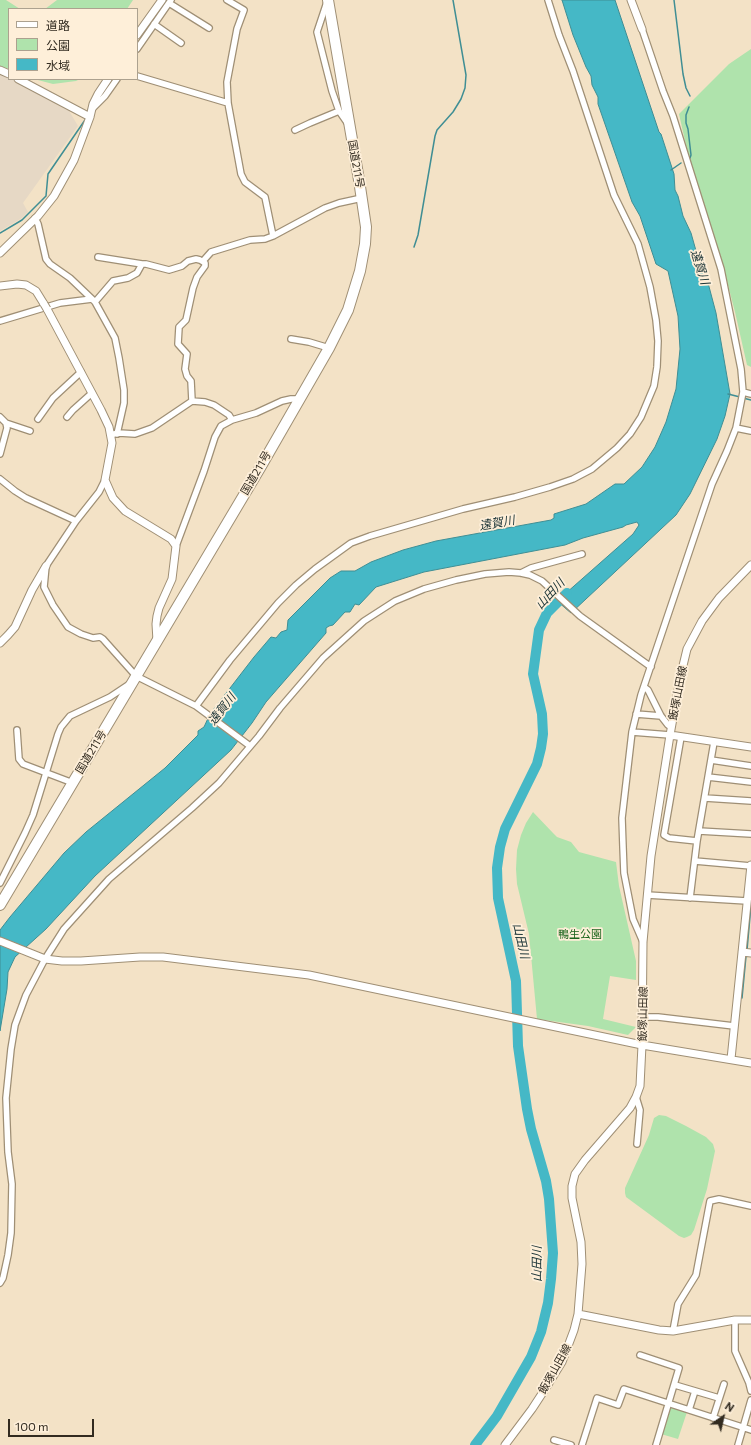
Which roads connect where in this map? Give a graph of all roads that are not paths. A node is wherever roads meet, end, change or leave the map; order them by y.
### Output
1 (162, 0) edge
2 (227, 0) edge
3 (328, 0) edge
4 (548, 0) edge
5 (631, 0) edge
6 (170, 1) edge
7 (154, 24) junction
8 (209, 28) dead end
9 (642, 29) joint
10 (138, 35) edge
11 (181, 42) dead end
12 (138, 48) edge
13 (138, 76) edge
14 (20, 80) edge
15 (107, 80) edge
16 (116, 80) edge
17 (228, 103) junction
18 (92, 109) junction
19 (339, 111) junction
20 (90, 117) junction
21 (350, 127) junction
22 (295, 130) dead end
23 (362, 198) junction
24 (35, 218) junction
25 (273, 236) junction
26 (0, 253) edge
27 (98, 257) dead end
28 (203, 261) junction
29 (142, 264) junction
30 (0, 286) edge
31 (93, 300) junction
32 (0, 321) edge
33 (290, 339) dead end
34 (329, 348) junction
35 (81, 372) junction
36 (743, 392) junction
37 (92, 393) junction
38 (751, 394) edge
39 (299, 399) junction
40 (192, 401) junction
41 (0, 417) edge
42 (67, 417) dead end
43 (38, 419) dead end
44 (232, 420) junction
45 (6, 423) junction
46 (736, 428) junction
47 (30, 431) dead end
48 (751, 431) edge
49 (114, 435) junction
50 (0, 454) edge
51 (0, 479) edge
52 (105, 480) junction
53 (76, 521) junction
54 (176, 546) junction
55 (582, 554) dead end
56 (751, 565) edge
57 (46, 566) junction
58 (521, 573) junction
59 (157, 641) junction
60 (0, 643) edge
61 (651, 667) junction
62 (135, 678) junction
63 (644, 687) junction
64 (198, 707) junction
65 (636, 714) junction
66 (661, 716) junction
67 (671, 726) junction
68 (17, 730) dead end
69 (632, 732) junction
70 (670, 735) junction
71 (681, 737) junction
72 (714, 742) junction
73 (249, 746) junction
74 (751, 747) edge
75 (711, 760) junction
76 (751, 766) edge
77 (46, 772) junction
78 (708, 777) junction
79 (751, 782) edge
80 (73, 783) junction
81 (704, 798) junction
82 (751, 801) edge
83 (699, 831) junction
84 (751, 834) edge
85 (697, 841) junction
86 (695, 861) junction
87 (751, 865) edge
88 (0, 883) edge
89 (750, 887) edge
90 (647, 895) junction
91 (690, 898) junction
92 (1, 900) edge
93 (747, 901) junction
94 (748, 920) edge
95 (0, 941) edge
96 (643, 942) junction
97 (742, 952) junction
98 (751, 953) edge
99 (44, 959) junction
100 (643, 1017) junction
101 (734, 1026) junction
102 (642, 1045) junction
103 (731, 1059) junction
104 (751, 1063) edge
105 (636, 1097) junction
106 (637, 1144) dead end
107 (751, 1206) edge
108 (0, 1283) edge
109 (578, 1314) junction
110 (735, 1320) junction
111 (751, 1320) edge
112 (673, 1331) junction
113 (640, 1355) dead end
114 (675, 1384) junction
115 (724, 1384) dead end
116 (750, 1384) edge
117 (695, 1391) junction
118 (751, 1391) edge
119 (720, 1398) junction
120 (751, 1400) edge
121 (669, 1403) junction
122 (689, 1410) junction
123 (714, 1418) junction
124 (744, 1427) junction
125 (751, 1430) edge
126 (554, 1440) dead end
127 (505, 1445) edge
128 (572, 1445) edge
129 (582, 1445) edge
130 (656, 1445) edge
131 (738, 1445) edge

1 - 10 street
2 - 17 street
3 - 19 street
3 - 21 highway, 国道211号
4 - 64 street
5 - 9 street
6 - 7 street
6 - 8 street
7 - 11 street
7 - 12 street
9 - 36 street
13 - 17 street
14 - 20 street
15 - 18 street
16 - 18 street
17 - 25 street
18 - 20 street
19 - 21 street
19 - 22 street
20 - 24 street
21 - 23 highway, 国道211号
23 - 25 street
23 - 34 highway, 国道211号
24 - 26 street
24 - 31 street
25 - 28 street
27 - 29 street
28 - 29 street
28 - 40 street
29 - 31 street
30 - 35 street
31 - 32 street
31 - 49 street
33 - 34 street
34 - 39 highway, 国道211号
35 - 37 street
35 - 43 street
36 - 38 street
36 - 46 street
37 - 42 street
37 - 49 street
39 - 44 street
39 - 59 highway, 国道211号
40 - 44 street
40 - 49 street
41 - 45 street
44 - 54 street
45 - 47 street
45 - 50 street
46 - 48 street
46 - 61 street
49 - 52 street
51 - 53 street
52 - 53 street
52 - 54 street
53 - 57 street
54 - 59 street
55 - 58 street
56 - 67 street, 飯塚山田線
57 - 60 street
57 - 62 street
58 - 61 street
58 - 73 street
59 - 62 highway, 国道211号
61 - 63 street
62 - 64 street
62 - 77 street
62 - 80 highway, 国道211号
63 - 65 street
63 - 66 street
64 - 73 street
65 - 66 street
65 - 69 street
66 - 67 street
67 - 70 street, 飯塚山田線
68 - 77 street
69 - 70 street
69 - 96 street
70 - 71 street
70 - 90 street, 飯塚山田線
71 - 72 street
71 - 85 street
72 - 74 street
72 - 75 street
73 - 99 street
75 - 76 street
75 - 78 street
77 - 80 street
77 - 88 street
78 - 79 street
78 - 81 street
80 - 92 highway, 国道211号
81 - 82 street
81 - 83 street
83 - 84 street
83 - 85 street
85 - 86 street
86 - 87 street
86 - 91 street
87 - 89 street
89 - 93 street
90 - 91 street
90 - 96 street, 飯塚山田線
91 - 93 street
93 - 94 street
94 - 97 street
95 - 99 street
96 - 100 street, 飯塚山田線
97 - 98 street
97 - 101 street
99 - 102 street
99 - 108 street
100 - 101 street
100 - 102 street, 飯塚山田線
101 - 103 street
102 - 103 street
102 - 105 street, 飯塚山田線
103 - 104 street
105 - 106 street
105 - 109 street, 飯塚山田線
107 - 112 street
109 - 112 street
109 - 127 street, 飯塚山田線
110 - 111 street
110 - 112 street
110 - 116 street
113 - 114 street
114 - 117 street
114 - 121 street
115 - 119 street
116 - 118 street
117 - 119 street
117 - 122 street
119 - 123 street
120 - 124 street
121 - 122 street
121 - 129 street
121 - 130 street
122 - 123 street
123 - 124 street
124 - 125 street
124 - 131 street
126 - 128 street

